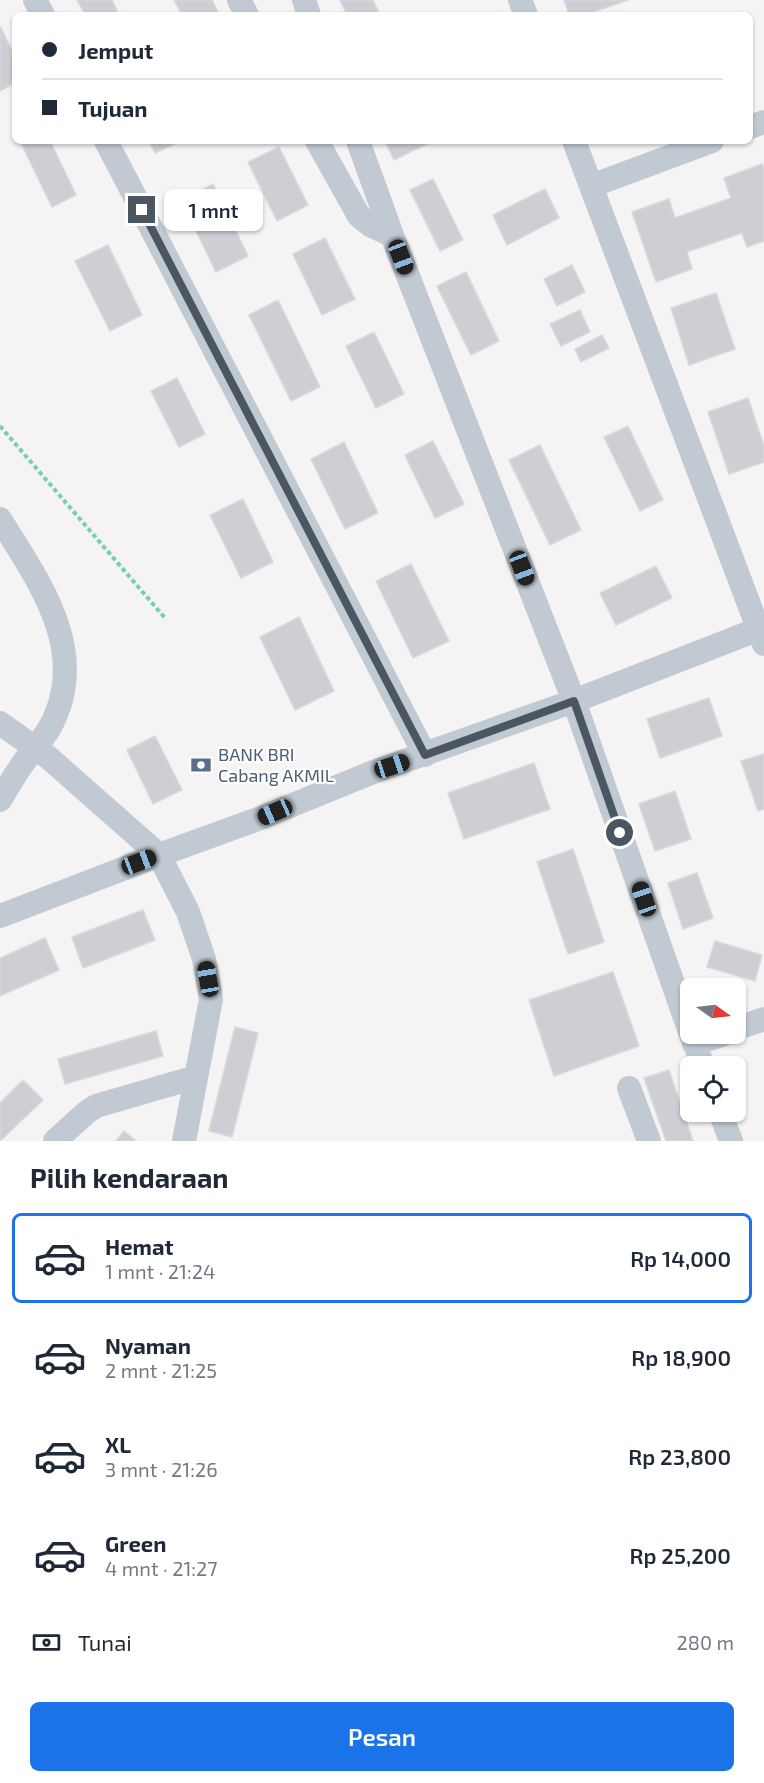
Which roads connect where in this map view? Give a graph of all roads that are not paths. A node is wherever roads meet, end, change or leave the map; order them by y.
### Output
1 (108, 144) edge
2 (319, 144) edge
3 (359, 144) edge
4 (575, 144) edge
5 (704, 144) edge
6 (591, 186) junction
7 (392, 235) junction
8 (0, 519) edge
9 (762, 634) edge
10 (574, 701) junction
11 (0, 723) edge
12 (35, 748) junction
13 (425, 755) junction
14 (0, 800) edge
15 (159, 855) junction
16 (0, 916) edge
17 (680, 1004) edge
18 (764, 1019) edge
19 (746, 1025) edge
20 (196, 1077) junction
21 (629, 1088) dead end
22 (724, 1122) edge
23 (55, 1141) edge
24 (184, 1141) edge
25 (649, 1141) edge
26 (731, 1141) edge

1 - 13 street
2 - 7 street
3 - 7 street
4 - 6 street
5 - 6 street
6 - 9 street
7 - 10 street
8 - 12 street
9 - 10 street
10 - 13 street
10 - 17 street
11 - 12 street
12 - 14 street
12 - 15 street
13 - 15 street
15 - 16 street
15 - 20 street
18 - 19 street
20 - 23 street
20 - 24 street
21 - 25 street
22 - 26 street

